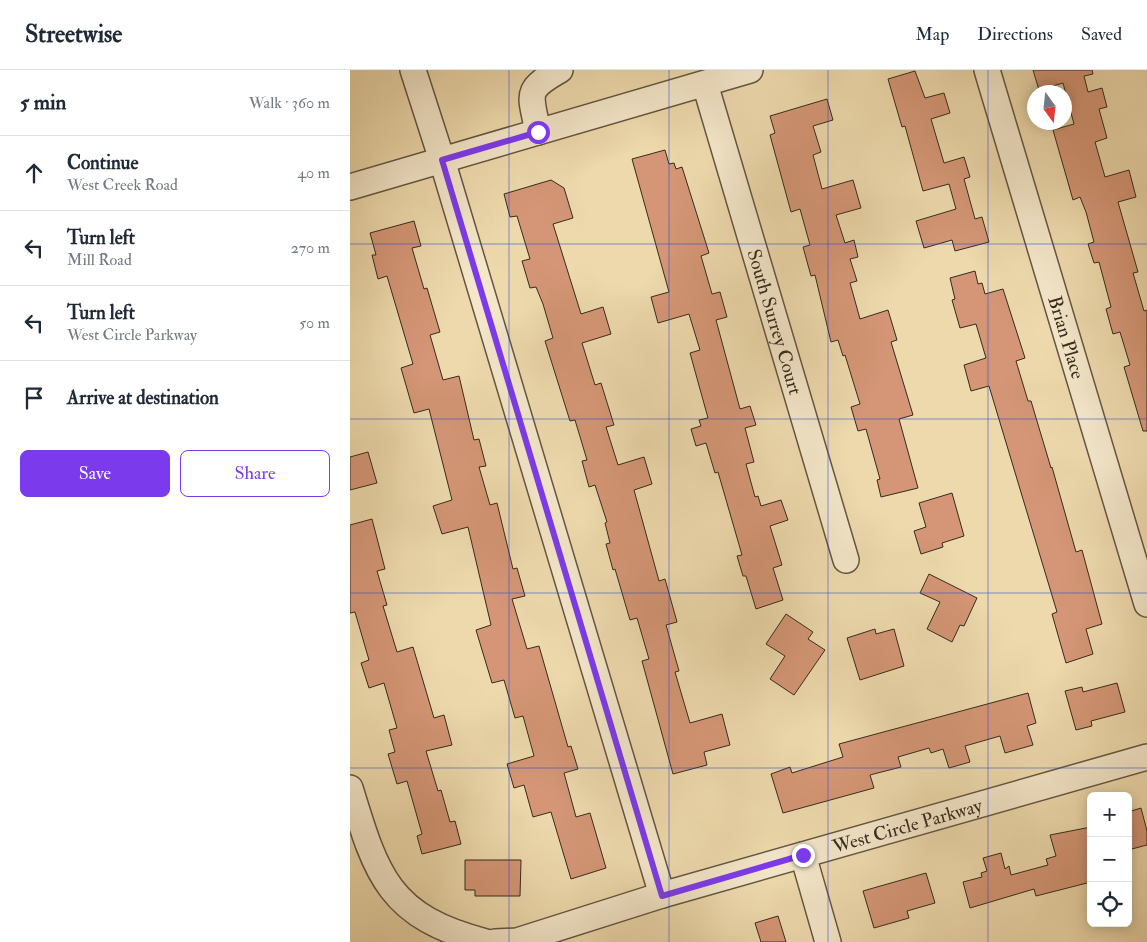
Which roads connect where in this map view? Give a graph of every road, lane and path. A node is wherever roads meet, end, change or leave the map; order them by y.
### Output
1 (413, 70) edge
2 (560, 70) edge
3 (750, 70) edge
4 (987, 70) edge
5 (714, 78) edge
6 (538, 132) junction
7 (442, 160) junction
8 (350, 187) edge
9 (846, 560) dead end
10 (1147, 604) edge
11 (1147, 758) edge
12 (350, 788) edge
13 (803, 855) junction
14 (662, 896) junction
15 (425, 932) edge
16 (486, 942) edge
17 (495, 942) edge
18 (828, 942) edge

1 - 7 street
2 - 6 street
3 - 5 street
4 - 10 street, Brian Place
5 - 6 street
5 - 9 street, South Surrey Court
6 - 7 street
7 - 8 street
7 - 14 street
11 - 13 street, West Circle Parkway
12 - 15 street
13 - 14 street, West Circle Parkway
13 - 18 street
14 - 17 street, West Circle Parkway
15 - 16 street

